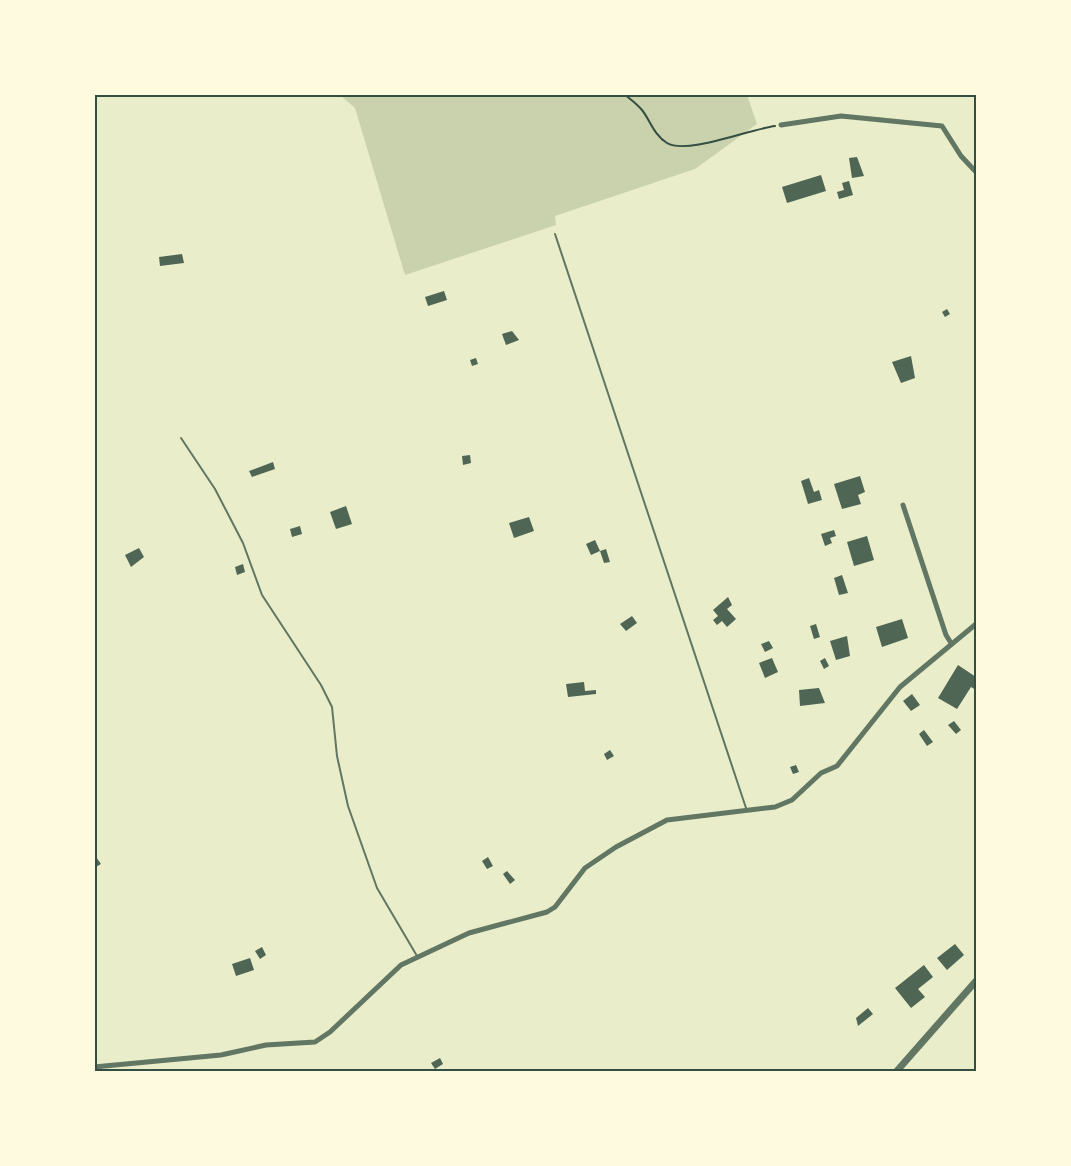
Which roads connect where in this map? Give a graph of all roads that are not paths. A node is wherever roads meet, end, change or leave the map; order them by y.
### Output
1 (781, 125) road end
2 (976, 172) edge
3 (555, 234) dead end
4 (181, 438) dead end
5 (903, 505) dead end
6 (976, 624) edge
7 (951, 642) junction
8 (747, 811) junction
9 (417, 956) junction
10 (976, 981) edge
11 (94, 1067) edge
12 (896, 1071) edge

1 - 2 street
3 - 8 lane
4 - 9 lane
5 - 7 street
6 - 7 street
7 - 8 street
8 - 9 street
9 - 11 street
10 - 12 street

